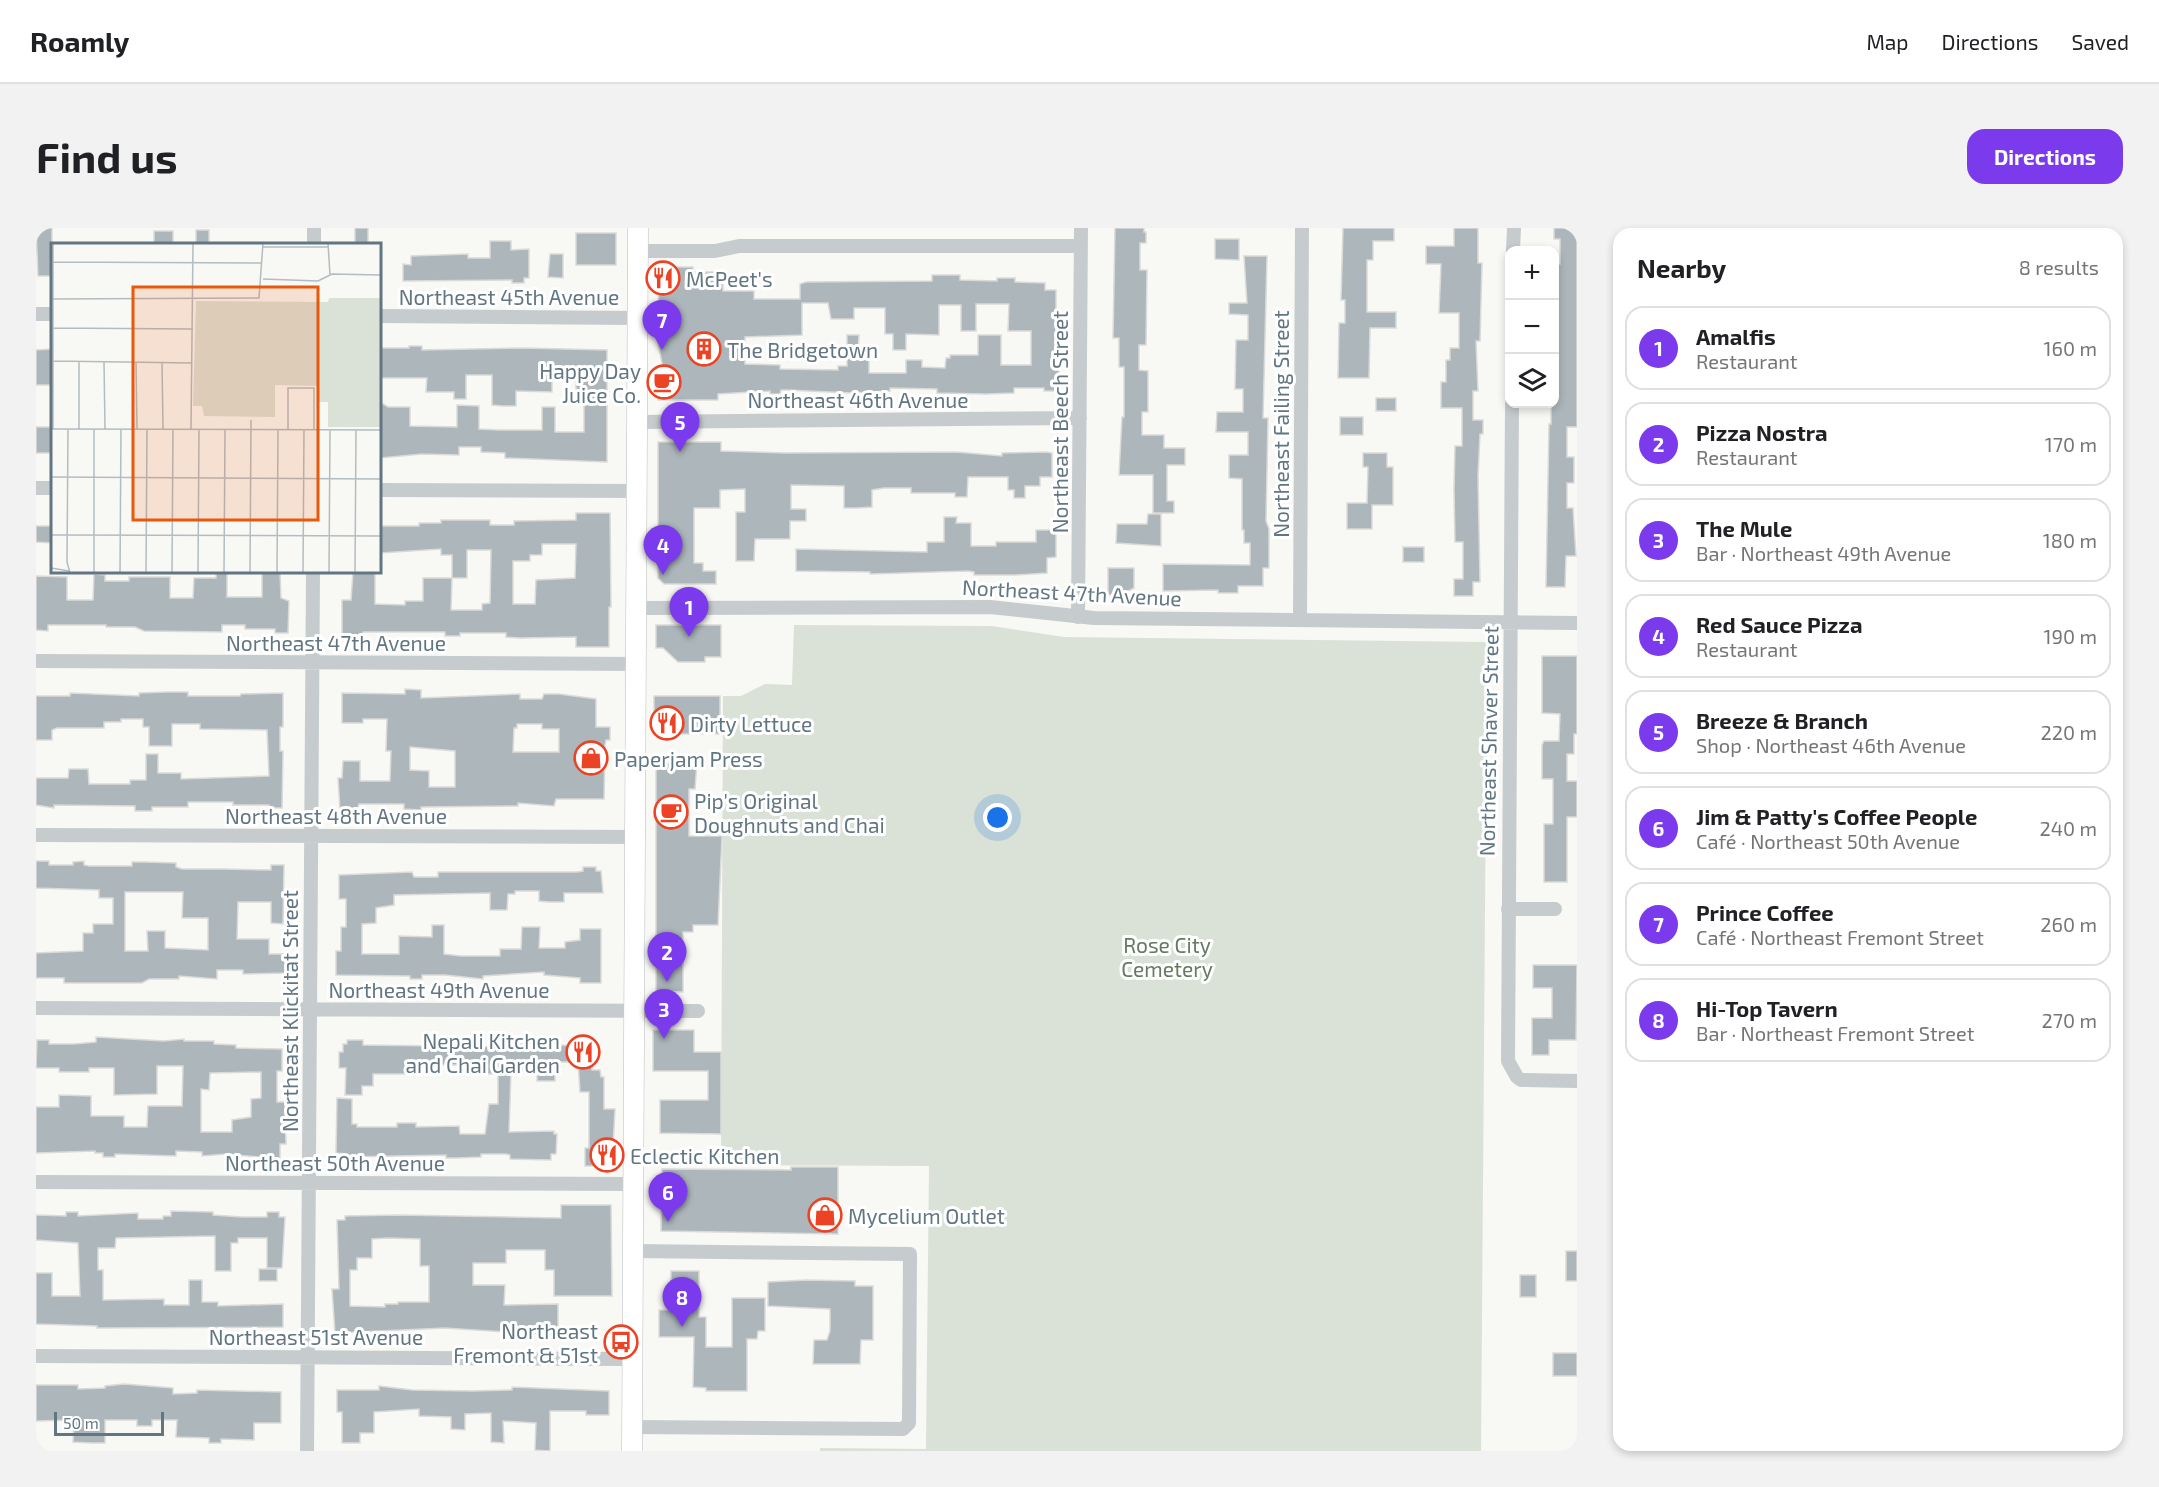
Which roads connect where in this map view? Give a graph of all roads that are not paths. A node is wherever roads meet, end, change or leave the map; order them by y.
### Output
1 (315, 228) edge
2 (638, 228) edge
3 (1081, 228) edge
4 (1302, 228) edge
5 (1514, 228) edge
6 (314, 243) edge
7 (1081, 246) junction
8 (1514, 246) edge
9 (638, 251) junction
10 (381, 316) edge
11 (637, 318) junction
12 (1512, 408) edge
13 (1080, 418) junction
14 (637, 422) junction
15 (381, 490) edge
16 (637, 491) junction
17 (313, 573) edge
18 (636, 608) junction
19 (1078, 617) junction
20 (1300, 620) junction
21 (1511, 622) junction
22 (1577, 623) edge
23 (36, 661) edge
24 (312, 663) junction
25 (636, 664) junction
26 (36, 835) edge
27 (311, 836) junction
28 (635, 837) junction
29 (1508, 909) junction
30 (1555, 909) dead end
31 (36, 1008) edge
32 (310, 1010) junction
33 (634, 1011) junction
34 (698, 1011) dead end
35 (1577, 1081) edge
36 (36, 1182) edge
37 (309, 1184) junction
38 (633, 1184) junction
39 (633, 1251) junction
40 (36, 1356) edge
41 (308, 1357) junction
42 (632, 1359) junction
43 (632, 1427) junction
44 (307, 1451) edge
45 (632, 1451) edge

1 - 6 street
2 - 9 main road
3 - 7 street, Northeast Beech Street
4 - 20 street, Northeast Failing Street
5 - 8 street
7 - 9 street
7 - 13 street, Northeast Beech Street
9 - 11 main road
10 - 11 street, Northeast 45th Avenue
11 - 14 main road
12 - 21 street, Northeast Shaver Street
13 - 14 street, Northeast 46th Avenue
13 - 19 street, Northeast Beech Street
14 - 16 main road
15 - 16 street
16 - 18 main road
17 - 24 street, Northeast Klickitat Street
18 - 19 street, Northeast 47th Avenue
18 - 25 main road
19 - 20 street, Northeast 47th Avenue
20 - 21 street, Northeast 47th Avenue
21 - 22 street, Northeast 47th Avenue
21 - 29 street, Northeast Shaver Street
23 - 24 street, Northeast 47th Avenue
24 - 25 street, Northeast 47th Avenue
24 - 27 street, Northeast Klickitat Street
25 - 28 main road
26 - 27 street, Northeast 48th Avenue
27 - 28 street, Northeast 48th Avenue
27 - 32 street, Northeast Klickitat Street
28 - 33 main road
29 - 30 street
29 - 35 street, Northeast Shaver Street
31 - 32 street, Northeast 49th Avenue
32 - 33 street, Northeast 49th Avenue
32 - 37 street, Northeast Klickitat Street
33 - 34 street, Northeast 49th Avenue
33 - 38 main road
36 - 37 street, Northeast 50th Avenue
37 - 38 street, Northeast 50th Avenue
37 - 41 street, Northeast Klickitat Street
38 - 39 main road
39 - 42 main road
39 - 43 street
40 - 41 street, Northeast 51st Avenue
41 - 42 street, Northeast 51st Avenue
41 - 44 street, Northeast Klickitat Street
42 - 43 main road
43 - 45 main road

